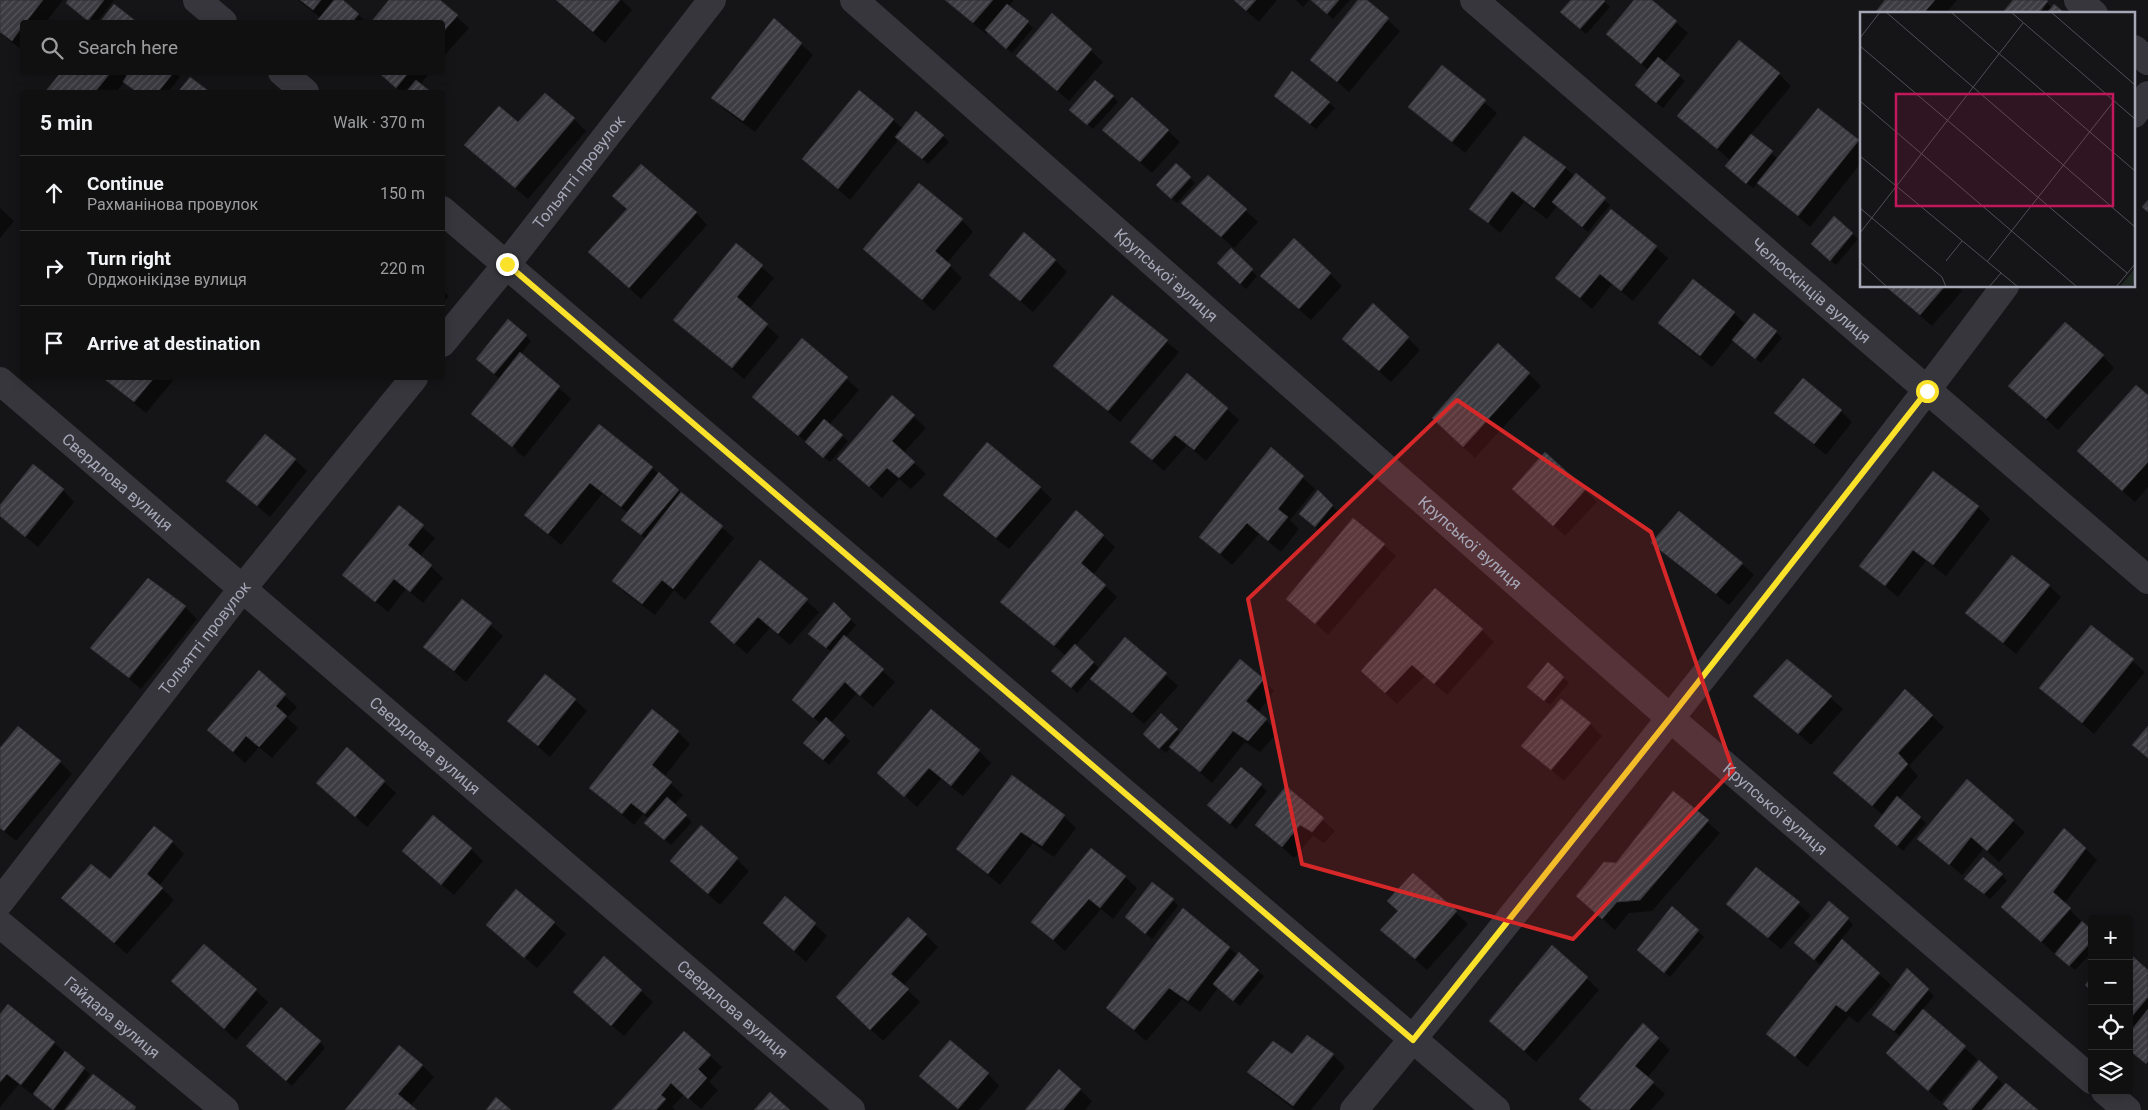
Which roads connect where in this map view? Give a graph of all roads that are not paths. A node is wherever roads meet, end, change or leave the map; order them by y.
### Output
1 (197, 0) edge
2 (712, 0) edge
3 (854, 0) edge
4 (1474, 0) edge
5 (2078, 0) edge
6 (2092, 12) edge
7 (222, 20) edge
8 (2136, 51) edge
9 (2148, 61) edge
10 (286, 75) edge
11 (304, 90) edge
12 (2148, 96) edge
13 (2136, 111) edge
14 (445, 212) edge
15 (507, 264) junction
16 (2004, 288) edge
17 (445, 339) edge
18 (412, 380) edge
19 (0, 381) edge
20 (1927, 391) junction
21 (2148, 580) edge
22 (242, 589) junction
23 (1670, 718) junction
24 (0, 902) edge
25 (0, 924) edge
26 (1413, 1040) junction
27 (2088, 1077) edge
28 (2110, 1095) edge
29 (225, 1110) edge
30 (851, 1110) edge
31 (1354, 1110) edge
32 (1496, 1110) edge
33 (2127, 1110) edge

1 - 7 street
2 - 15 street, Тольятті провулок
3 - 23 street, Крупської вулиця
4 - 20 street, Челюскінців вулиця
5 - 6 street
8 - 9 street
10 - 11 street
12 - 13 street
14 - 15 street
15 - 17 street, Тольятті провулок
15 - 26 street
16 - 20 street
18 - 22 street, Тольятті провулок
19 - 22 street, Свердлова вулиця
20 - 21 street, Челюскінців вулиця
20 - 23 street
22 - 24 street, Тольятті провулок
22 - 30 street, Свердлова вулиця
23 - 26 street
23 - 27 street, Крупської вулиця
25 - 29 street, Гайдара вулиця
26 - 31 street
26 - 32 street
28 - 33 street

